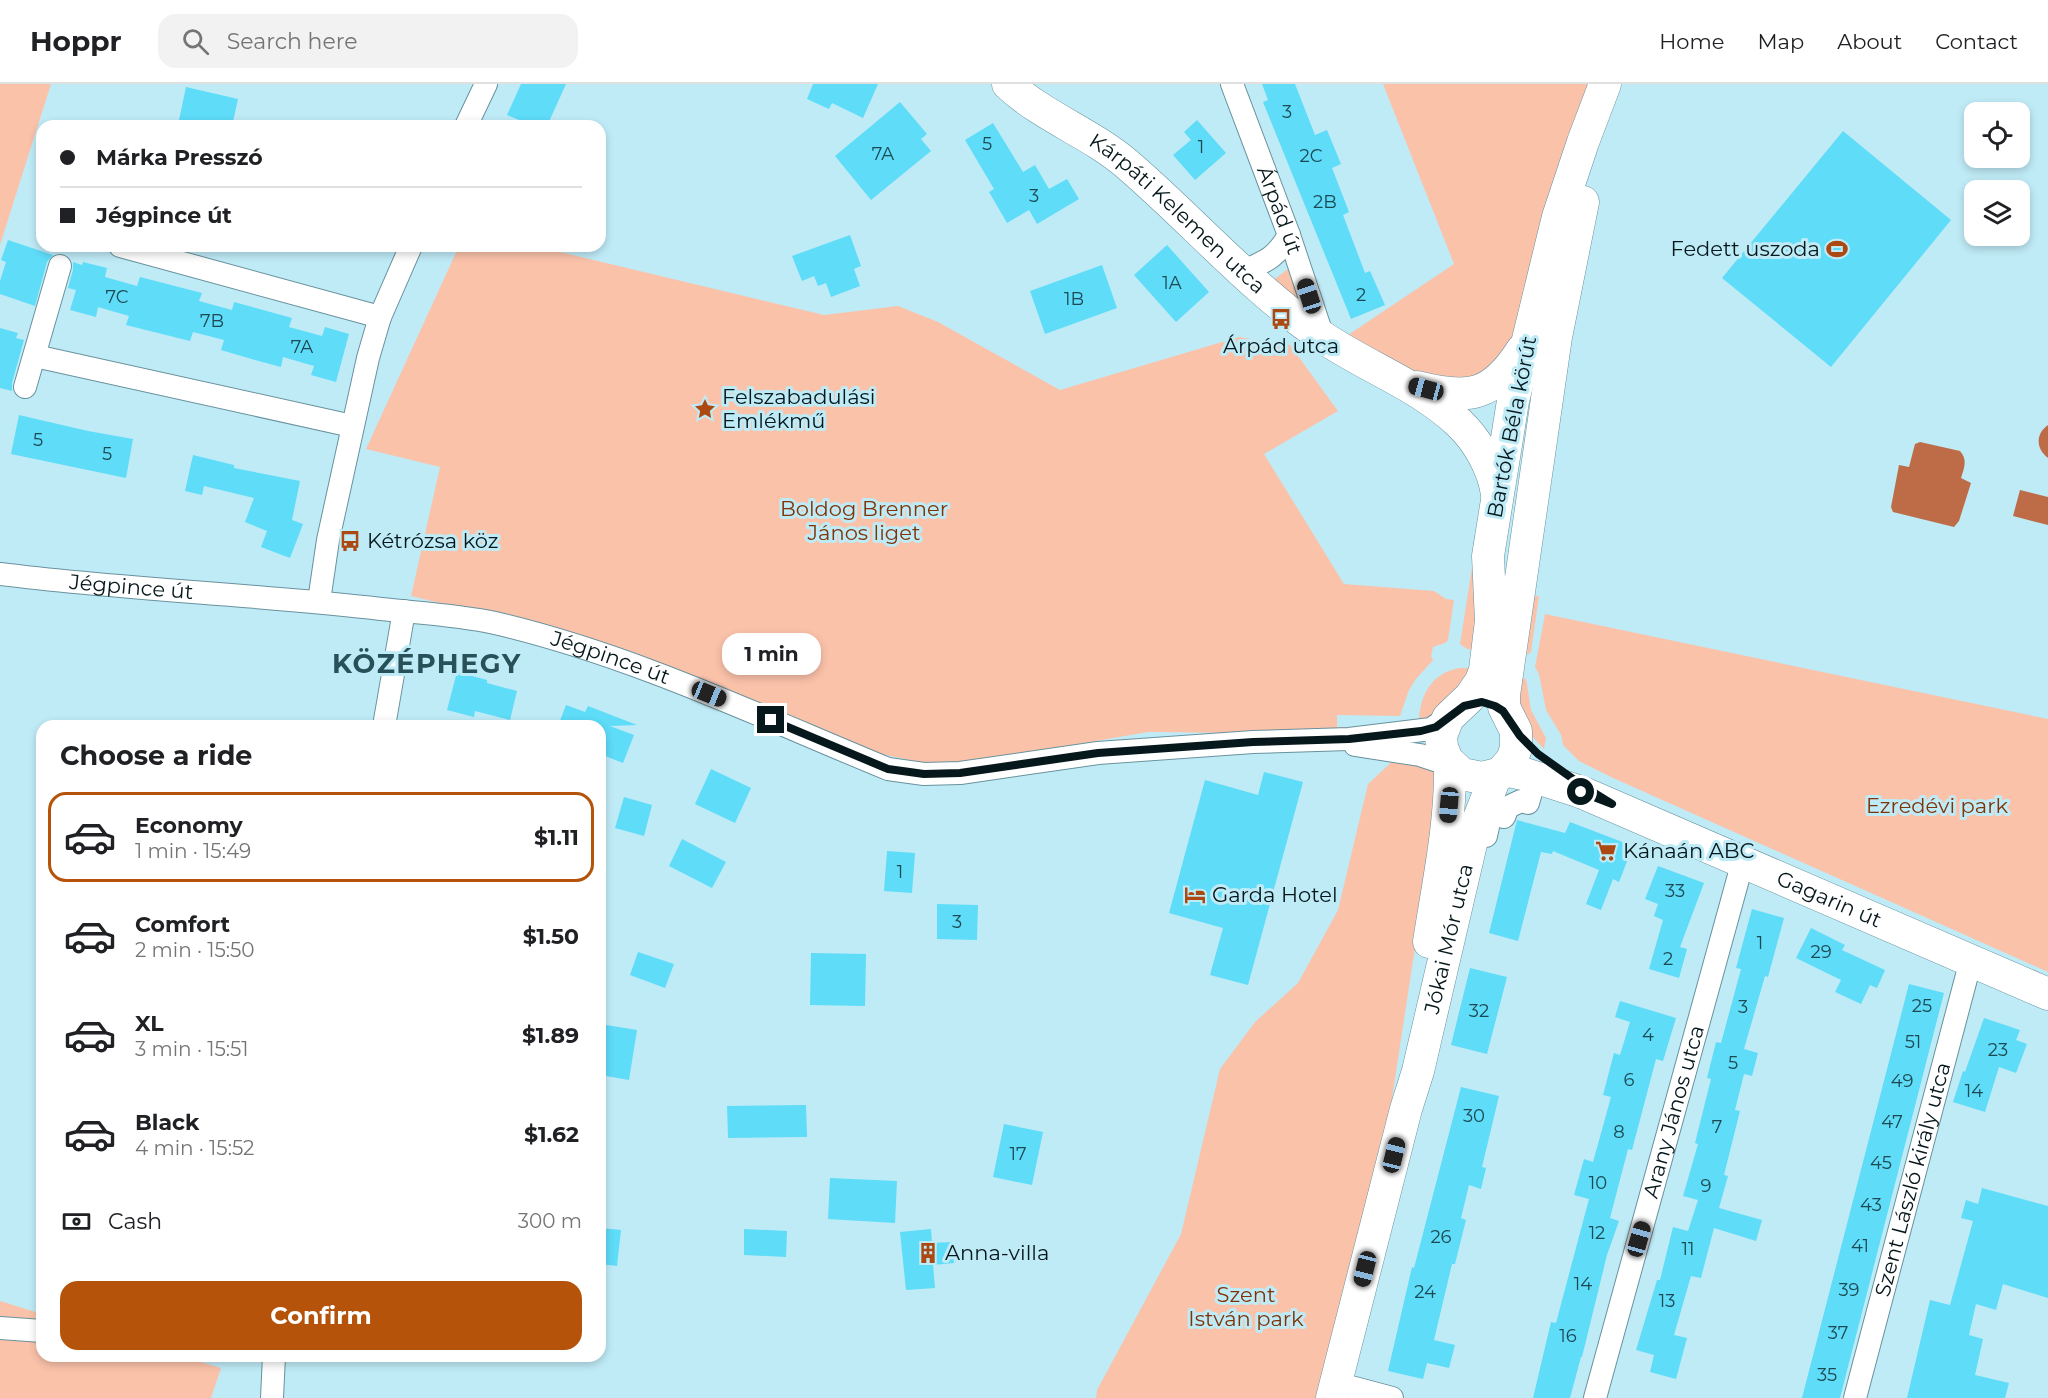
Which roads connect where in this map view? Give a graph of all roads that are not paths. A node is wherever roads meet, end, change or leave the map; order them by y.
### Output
1 (486, 84) edge
2 (1008, 84) edge
3 (1232, 84) edge
4 (1605, 84) edge
5 (1614, 84) edge
6 (469, 120) edge
7 (1289, 235) junction
8 (142, 252) edge
9 (408, 252) edge
10 (60, 267) dead end
11 (1242, 272) junction
12 (380, 317) junction
13 (1323, 337) junction
14 (1528, 339) junction
15 (34, 356) junction
16 (1406, 383) junction
17 (25, 387) dead end
18 (1460, 394) junction
19 (1511, 415) junction
20 (1543, 423) junction
21 (352, 426) junction
22 (1497, 501) junction
23 (0, 574) edge
24 (321, 593) junction
25 (404, 611) junction
26 (1455, 711) junction
27 (385, 720) edge
28 (1511, 721) junction
29 (1311, 741) junction
30 (1450, 765) junction
31 (1500, 772) junction
32 (1532, 789) dead end
33 (1612, 804) junction
34 (1743, 861) junction
35 (1446, 951) junction
36 (1971, 960) junction
37 (2048, 994) edge
38 (1406, 1109) junction
39 (0, 1328) edge
40 (36, 1331) edge
41 (274, 1362) edge
42 (1334, 1391) edge
43 (272, 1398) edge
44 (1392, 1398) edge
45 (1595, 1398) edge
46 (1856, 1398) edge

1 - 6 street
2 - 11 street, Kárpáti Kelemen utca
3 - 7 street, Árpád út
4 - 14 street, Bartók Béla körút
5 - 20 street, Bartók Béla körút
7 - 11 street
7 - 13 street, Árpád út
8 - 12 street
9 - 12 street
10 - 15 street
11 - 13 street, Kárpáti Kelemen utca
12 - 21 street
13 - 16 street, Kárpáti Kelemen utca
14 - 18 street, Kárpáti Kelemen utca
14 - 19 street, Bartók Béla körút
15 - 17 street
15 - 21 street
16 - 18 street, Kárpáti Kelemen utca
16 - 22 street, Kárpáti Kelemen utca
18 - 19 street, Kárpáti Kelemen utca
19 - 20 street, Kárpáti Kelemen utca
19 - 22 street, Bartók Béla körút
20 - 28 street, Bartók Béla körút
21 - 24 street
22 - 26 street, Bartók Béla körút
23 - 24 street, Jégpince út
24 - 25 street, Jégpince út
25 - 27 street
25 - 29 street, Jégpince út
26 - 28 street
26 - 29 street, Jégpince út
26 - 30 street, Bartók Béla körút
28 - 31 street, Bartók Béla körút
28 - 33 street, Gagarin út
29 - 30 street, Jégpince út
30 - 31 street, Gagarin út
30 - 38 street, Jókai Mór utca
31 - 33 street, Gagarin út
31 - 35 street, Jókai Mór utca
32 - 35 street
33 - 34 street, Gagarin út
34 - 36 street, Gagarin út
34 - 45 street, Arany János utca
35 - 38 street, Jókai Mór utca
36 - 37 street, Gagarin út
36 - 46 street, Szent László király utca
38 - 42 street, Jókai Mór utca
39 - 40 street
41 - 43 street
42 - 44 street

